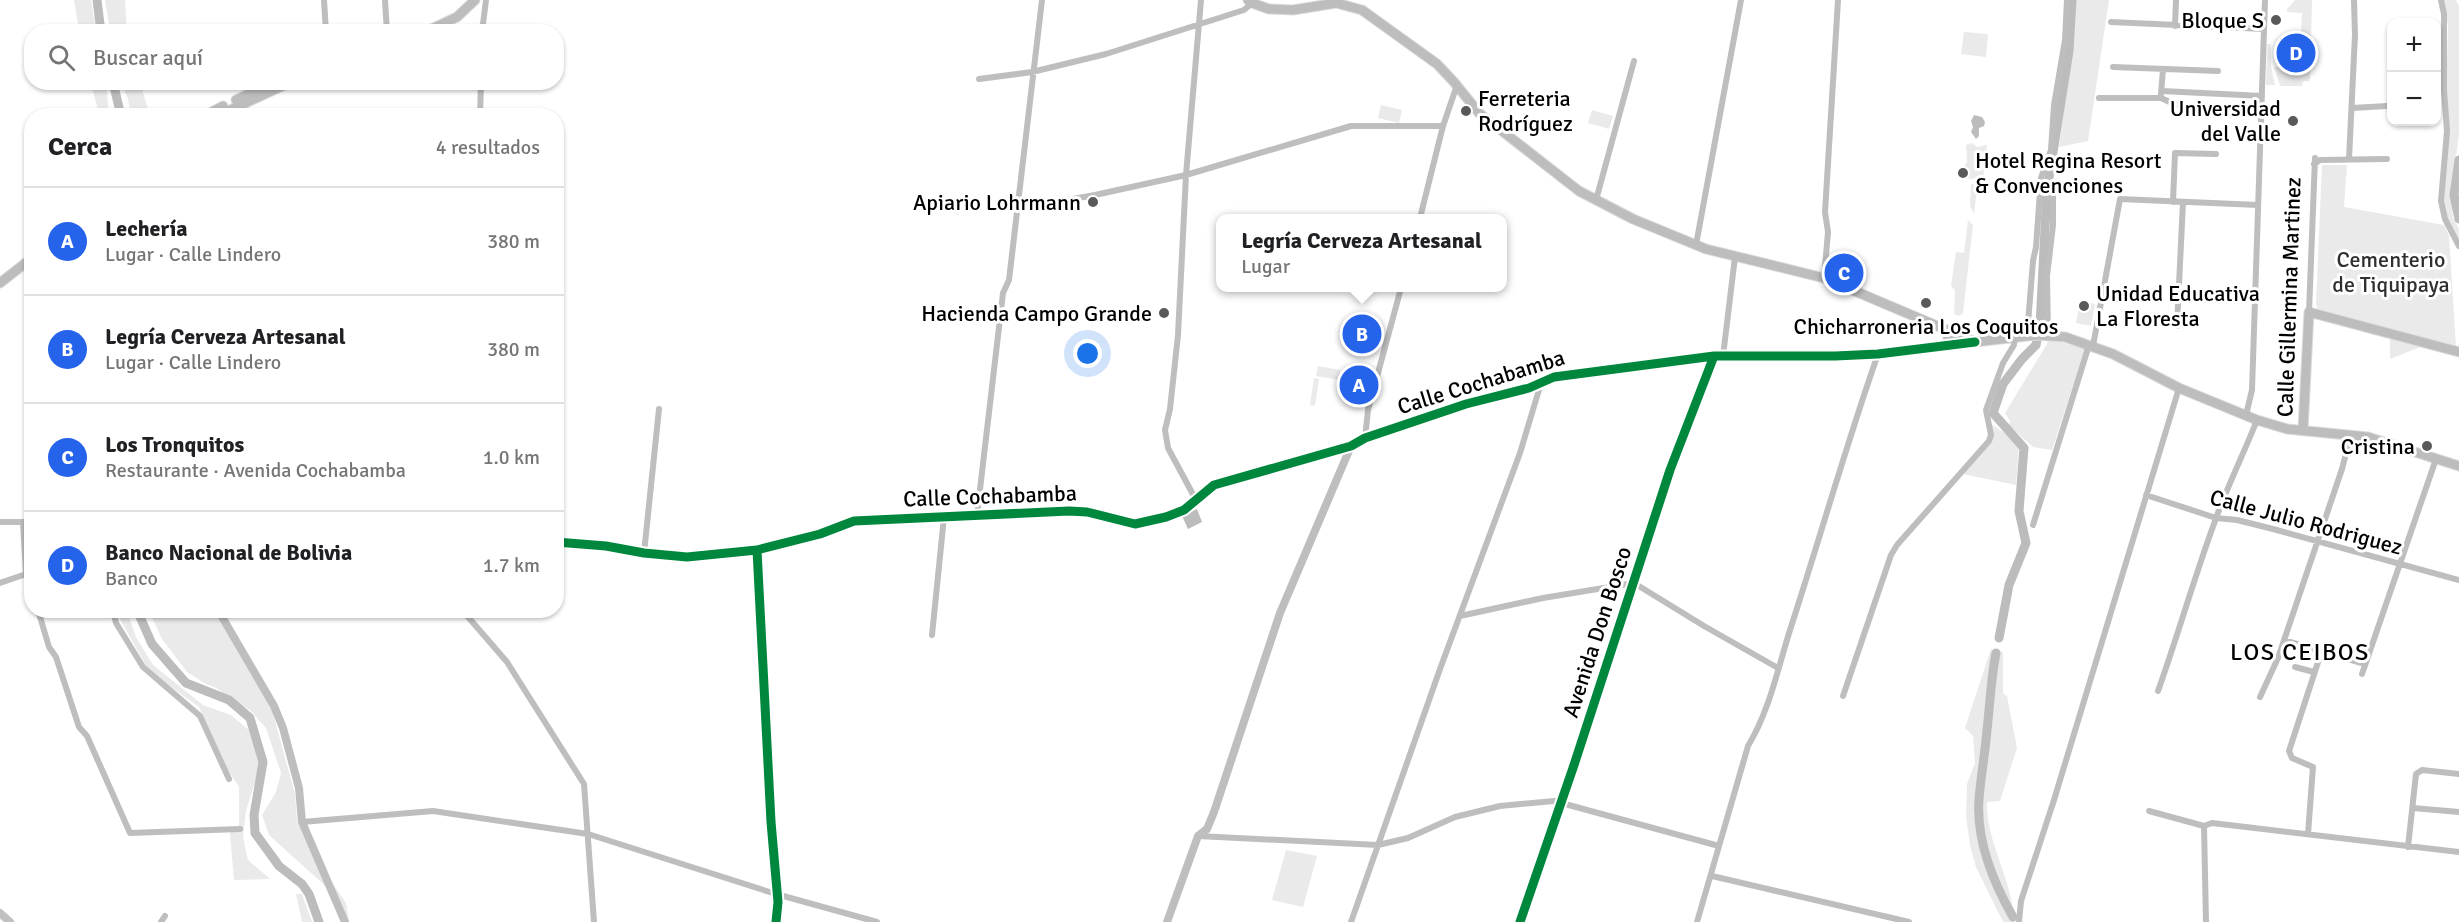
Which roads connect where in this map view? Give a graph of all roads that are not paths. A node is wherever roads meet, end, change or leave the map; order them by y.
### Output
1 (324, 0) edge
2 (385, 0) edge
3 (475, 0) edge
4 (480, 0) edge
5 (486, 0) edge
6 (1042, 0) edge
7 (1201, 0) edge
8 (1741, 0) edge
9 (1838, 0) edge
10 (2067, 0) edge
11 (2176, 0) edge
12 (2265, 0) edge
13 (2354, 0) edge
14 (2440, 0) edge
15 (1250, 2) edge
16 (1336, 2) edge
17 (2110, 22) dead end
18 (326, 24) edge
19 (386, 24) edge
20 (441, 24) edge
21 (453, 24) edge
22 (483, 24) edge
23 (1200, 24) junction
24 (2175, 26) junction
25 (2264, 29) junction
26 (1634, 61) dead end
27 (2113, 68) dead end
28 (2163, 69) junction
29 (2218, 71) dead end
30 (1032, 72) junction
31 (979, 79) dead end
32 (1457, 85) junction
33 (258, 90) edge
34 (274, 90) edge
35 (481, 90) edge
36 (2161, 94) junction
37 (2262, 96) junction
38 (2099, 98) dead end
39 (2387, 106) dead end
40 (221, 108) edge
41 (234, 108) edge
42 (480, 108) edge
43 (2352, 108) junction
44 (2261, 109) junction
45 (1443, 126) junction
46 (2216, 154) dead end
47 (2349, 159) junction
48 (2387, 159) dead end
49 (1186, 175) junction
50 (2053, 190) dead end
51 (1596, 200) junction
52 (2173, 202) junction
53 (2182, 202) junction
54 (1018, 205) junction
55 (2258, 205) junction
56 (1421, 214) edge
57 (1696, 245) junction
58 (2459, 246) edge
59 (1735, 257) junction
60 (24, 264) edge
61 (24, 270) edge
62 (1824, 278) junction
63 (0, 283) edge
64 (0, 289) edge
65 (1400, 292) edge
66 (2309, 312) junction
67 (2177, 326) dead end
68 (1948, 330) junction
69 (2038, 335) junction
70 (2014, 338) junction
71 (1975, 342) junction
72 (1948, 344) junction
73 (2091, 346) junction
74 (2459, 352) edge
75 (1878, 354) junction
76 (1714, 356) junction
77 (1724, 356) junction
78 (1541, 383) junction
79 (2179, 388) junction
80 (659, 409) dead end
81 (2246, 415) junction
82 (2257, 420) junction
83 (2303, 430) junction
84 (2351, 434) junction
85 (1365, 438) junction
86 (1351, 446) junction
87 (2436, 459) junction
88 (2459, 466) edge
89 (2146, 495) junction
90 (1196, 501) junction
91 (977, 515) junction
92 (944, 517) junction
93 (2216, 518) junction
94 (0, 522) edge
95 (23, 522) joint
96 (2033, 525) dead end
97 (24, 530) edge
98 (2316, 542) junction
99 (564, 543) edge
100 (757, 550) junction
101 (644, 553) junction
102 (2400, 566) junction
103 (24, 575) edge
104 (2459, 580) edge
105 (0, 583) edge
106 (1634, 583) junction
107 (1460, 616) junction
108 (40, 618) edge
109 (115, 618) edge
110 (223, 618) edge
111 (469, 618) edge
112 (932, 635) dead end
113 (2284, 640) junction
114 (2322, 650) junction
115 (2364, 664) junction
116 (2295, 667) dead end
117 (1778, 668) junction
118 (2314, 672) junction
119 (2362, 674) dead end
120 (2158, 691) dead end
121 (1843, 696) dead end
122 (2260, 697) dead end
123 (2459, 774) edge
124 (229, 779) dead end
125 (1562, 802) junction
126 (2413, 808) junction
127 (2149, 811) dead end
128 (2459, 812) edge
129 (302, 822) junction
130 (2204, 825) junction
131 (240, 829) dead end
132 (588, 834) junction
133 (2308, 834) junction
134 (1198, 836) junction
135 (1378, 845) junction
136 (1719, 846) junction
137 (2408, 847) junction
138 (2459, 852) edge
139 (1712, 876) junction
140 (776, 894) junction
141 (0, 913) edge
142 (1896, 920) edge
143 (10, 922) edge
144 (345, 922) edge
145 (594, 922) edge
146 (776, 922) edge
147 (877, 922) edge
148 (1167, 922) edge
149 (1351, 922) edge
150 (1520, 922) edge
151 (1697, 922) edge
152 (1910, 922) edge
153 (2019, 922) edge
154 (2206, 922) edge

1 - 18 street
2 - 19 street
3 - 20 main road
4 - 21 main road
5 - 22 street
6 - 30 street
7 - 23 street
8 - 57 street
9 - 62 street
10 - 69 street
11 - 24 street
12 - 25 street
13 - 43 street
14 - 58 street
15 - 16 main road
15 - 23 street
16 - 32 main road
17 - 24 street
23 - 30 street
23 - 49 street
24 - 25 street
25 - 37 street
26 - 51 street
27 - 28 street
28 - 29 street
28 - 36 street
30 - 31 street
30 - 54 street
32 - 45 street
32 - 51 main road
33 - 40 main road
34 - 41 main road
35 - 42 street
36 - 37 street
36 - 38 street
36 - 44 street
37 - 44 street
39 - 43 street
43 - 47 street
44 - 55 street
45 - 49 street
45 - 56 street
46 - 52 street
47 - 48 street
47 - 66 street, Calle Gillermina Martinez
49 - 54 street
49 - 90 street
50 - 69 street
51 - 57 main road
52 - 53 street
52 - 73 street
53 - 55 street
53 - 67 street
54 - 91 street
55 - 81 street
57 - 59 main road
59 - 62 main road
59 - 77 street
60 - 63 main road
61 - 64 main road
62 - 68 main road
65 - 85 street
66 - 74 main road
66 - 83 main road, Calle Gillermina Martinez
68 - 71 main road
68 - 72 main road
69 - 70 main road, Calle Cochabamba
69 - 73 main road, Calle Cochabamba
70 - 71 main road, Calle Cochabamba
70 - 121 street
71 - 72 street, Calle Cochabamba
72 - 75 street, Calle Cochabamba
73 - 79 main road, Calle Cochabamba
73 - 96 street
75 - 77 street, Calle Cochabamba
75 - 117 street
76 - 77 street, Calle Cochabamba
76 - 78 street, Calle Cochabamba
76 - 106 street, Avenida Don Bosco
78 - 85 street, Calle Cochabamba
78 - 107 street
79 - 81 main road, Calle Cochabamba
79 - 89 street
80 - 101 street
81 - 82 main road, Calle Cochabamba
82 - 83 main road, Calle Cochabamba
82 - 93 street
83 - 84 main road, Calle Cochabamba
84 - 87 main road, Calle Cochabamba
84 - 98 street
85 - 86 street, Calle Cochabamba
86 - 90 street, Calle Cochabamba
86 - 134 street
87 - 88 main road, Calle Cochabamba
87 - 102 street
89 - 93 street, Calle Julio Rodriguez
89 - 153 street
90 - 91 street, Calle Cochabamba
91 - 92 street, Calle Cochabamba
92 - 100 street, Calle Cochabamba
92 - 112 street
93 - 98 street, Calle Julio Rodriguez
93 - 120 street
94 - 95 street
95 - 97 street
98 - 102 street, Calle Julio Rodriguez
98 - 113 street
99 - 101 street, Calle Cochabamba
100 - 101 street, Calle Cochabamba
100 - 140 street
102 - 104 street, Calle Julio Rodriguez
102 - 115 street
103 - 105 street
106 - 107 street
106 - 117 street
106 - 125 street, Avenida Don Bosco
107 - 135 street
108 - 131 street
109 - 124 street
110 - 129 street
111 - 132 street
113 - 114 street
113 - 122 street
114 - 115 street
114 - 118 street
115 - 119 street
116 - 118 street
117 - 136 street
118 - 133 street
123 - 126 street
125 - 135 street
125 - 136 street
125 - 150 street, Avenida Don Bosco
126 - 128 street
126 - 137 street
127 - 130 street
129 - 132 street
129 - 144 street
130 - 133 street
130 - 154 street
132 - 140 street
132 - 145 street
133 - 137 street
134 - 135 street
134 - 148 street
135 - 149 street
136 - 139 street
137 - 138 street
139 - 142 street
139 - 151 street
140 - 146 street
140 - 147 street
141 - 143 main road
142 - 152 street

